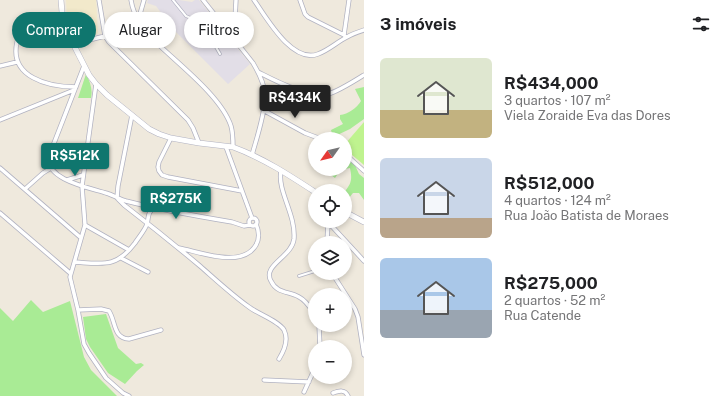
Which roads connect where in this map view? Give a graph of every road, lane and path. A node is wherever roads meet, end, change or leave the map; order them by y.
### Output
1 (62, 0) edge
2 (99, 0) edge
3 (131, 0) edge
4 (144, 0) edge
5 (173, 0) edge
6 (203, 0) edge
7 (236, 0) edge
8 (254, 0) edge
9 (300, 0) edge
10 (349, 0) edge
11 (62, 12) edge
12 (134, 12) edge
13 (141, 12) edge
14 (212, 12) edge
15 (235, 12) edge
16 (184, 14) edge
17 (104, 30) edge
18 (364, 30) edge
19 (345, 36) junction
20 (16, 48) edge
21 (75, 48) edge
22 (113, 48) edge
23 (162, 48) edge
24 (217, 48) edge
25 (241, 48) edge
26 (220, 54) dead end
27 (17, 62) junction
28 (0, 66) edge
29 (84, 66) junction
30 (258, 72) junction
31 (364, 75) edge
32 (96, 84) junction
33 (75, 89) junction
34 (263, 110) junction
35 (132, 116) junction
36 (0, 120) edge
37 (308, 134) edge
38 (171, 138) junction
39 (199, 143) junction
40 (226, 147) junction
41 (233, 147) junction
42 (252, 155) junction
43 (352, 160) edge
44 (0, 168) edge
45 (51, 168) junction
46 (281, 170) junction
47 (364, 171) edge
48 (83, 175) junction
49 (66, 180) junction
50 (82, 186) junction
51 (308, 187) edge
52 (25, 189) junction
53 (242, 191) junction
54 (117, 198) junction
55 (154, 208) junction
56 (0, 213) edge
57 (352, 216) edge
58 (251, 219) junction
59 (364, 222) edge
60 (147, 224) junction
61 (240, 224) junction
62 (256, 224) junction
63 (85, 225) junction
64 (250, 225) junction
65 (334, 228) edge
66 (80, 237) junction
67 (177, 247) junction
68 (129, 250) junction
69 (121, 258) junction
70 (364, 261) edge
71 (75, 262) junction
72 (148, 272) dead end
73 (70, 273) junction
74 (308, 273) edge
75 (299, 276) dead end
76 (336, 280) edge
77 (308, 305) edge
78 (78, 310) junction
79 (161, 330) dead end
80 (364, 356) edge
81 (279, 359) dead end
82 (264, 380) dead end
83 (308, 382) edge
84 (308, 384) edge
85 (304, 392) dead end
86 (333, 393) dead end
87 (129, 396) edge
88 (348, 396) edge

1 - 11 main road
2 - 17 street
3 - 12 street
4 - 13 street
5 - 16 lane
6 - 14 street
7 - 15 street
8 - 19 street
9 - 19 street
10 - 19 street
18 - 19 street
20 - 27 street
21 - 29 main road
22 - 39 street
23 - 41 street
24 - 26 lane
25 - 30 street
27 - 28 street
27 - 33 street
29 - 32 main road
29 - 33 street
30 - 31 street
30 - 34 street
32 - 35 main road
32 - 48 street
33 - 36 street
33 - 45 street
34 - 37 street
34 - 42 street
35 - 38 main road
35 - 54 street
38 - 39 main road
38 - 53 street
39 - 40 main road
40 - 41 main road
40 - 53 street
41 - 42 main road
42 - 46 main road
43 - 47 street
44 - 52 street
45 - 49 street
45 - 52 street
46 - 51 main road
46 - 77 street
48 - 49 street
48 - 50 street
49 - 50 street
50 - 54 street
50 - 63 street
52 - 66 street
53 - 58 street
54 - 55 street
54 - 60 street
55 - 60 street
55 - 61 street
56 - 73 street
57 - 59 main road
58 - 61 street
58 - 62 street
58 - 64 street
60 - 67 street
60 - 68 street
61 - 64 street
62 - 64 street
62 - 67 street
63 - 66 street
63 - 68 street
65 - 70 street
66 - 71 street
67 - 81 street
68 - 69 street
69 - 71 street
69 - 72 street
71 - 73 street
73 - 78 street
74 - 75 lane
76 - 80 street
78 - 79 street
78 - 87 street
82 - 83 street
84 - 85 street
86 - 88 street

